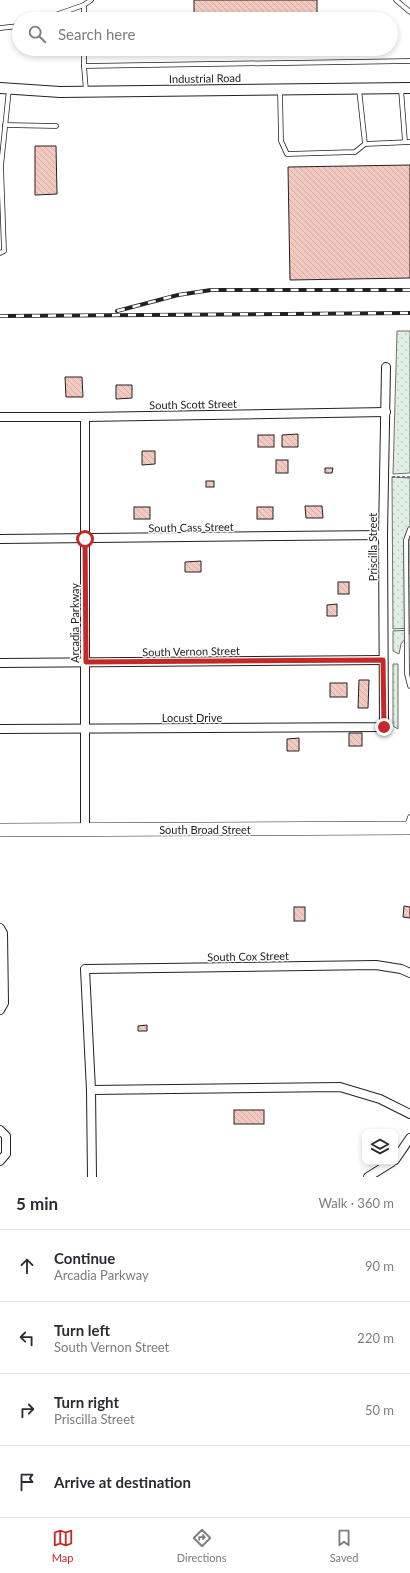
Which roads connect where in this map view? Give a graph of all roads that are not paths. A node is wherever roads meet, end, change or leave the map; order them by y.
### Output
1 (91, 0) edge
2 (396, 0) edge
3 (84, 5) junction
4 (64, 12) edge
5 (84, 12) edge
6 (410, 12) edge
7 (12, 27) edge
8 (0, 28) edge
9 (84, 56) edge
10 (410, 61) edge
11 (84, 66) junction
12 (4, 88) edge
13 (406, 88) edge
14 (359, 89) junction
15 (280, 90) junction
16 (86, 92) junction
17 (0, 121) edge
18 (5, 123) junction
19 (56, 126) dead end
20 (405, 142) junction
21 (410, 142) edge
22 (365, 144) junction
23 (1, 179) edge
24 (0, 253) edge
25 (386, 367) dead end
26 (386, 412) junction
27 (0, 417) edge
28 (85, 417) junction
29 (410, 529) edge
30 (383, 536) junction
31 (0, 539) edge
32 (85, 539) junction
33 (383, 660) junction
34 (86, 662) junction
35 (0, 663) edge
36 (410, 686) edge
37 (384, 727) joint
38 (0, 729) edge
39 (85, 729) junction
40 (409, 824) edge
41 (85, 829) junction
42 (0, 830) edge
43 (0, 928) edge
44 (410, 973) edge
45 (0, 1010) edge
46 (91, 1090) junction
47 (410, 1114) edge
48 (0, 1130) edge
49 (410, 1138) edge
50 (398, 1156) edge
51 (0, 1161) edge
52 (387, 1165) edge
53 (92, 1177) edge
54 (368, 1177) edge

1 - 3 lane
2 - 6 lane
3 - 4 lane
3 - 5 lane
7 - 8 lane
9 - 11 lane
10 - 11 lane
11 - 16 lane
12 - 16 street, Industrial Road
12 - 18 lane
13 - 14 street, Industrial Road
13 - 20 lane
14 - 15 street, Industrial Road
14 - 22 lane
15 - 16 street, Industrial Road
15 - 22 lane
17 - 18 lane
18 - 19 lane
18 - 23 lane
20 - 21 lane
20 - 22 lane
23 - 24 lane
25 - 26 street, Priscilla Street
26 - 28 street, South Scott Street
26 - 30 street, Priscilla Street
27 - 28 street, South Scott Street
28 - 32 street, Arcadia Parkway
29 - 36 lane
30 - 32 street, South Cass Street
30 - 33 street, Priscilla Street
31 - 32 street, South Cass Street
32 - 34 street, Arcadia Parkway
33 - 34 street, South Vernon Street
33 - 37 street, Priscilla Street
34 - 35 street, South Vernon Street
34 - 39 street, Arcadia Parkway
37 - 39 street, Locust Drive
38 - 39 street, Locust Drive
39 - 41 street, Arcadia Parkway
40 - 41 main road, South Broad Street
41 - 42 main road, South Broad Street
43 - 45 street
44 - 46 street, South Cox Street
46 - 47 street
46 - 53 street
48 - 51 street
49 - 50 street
52 - 54 street

